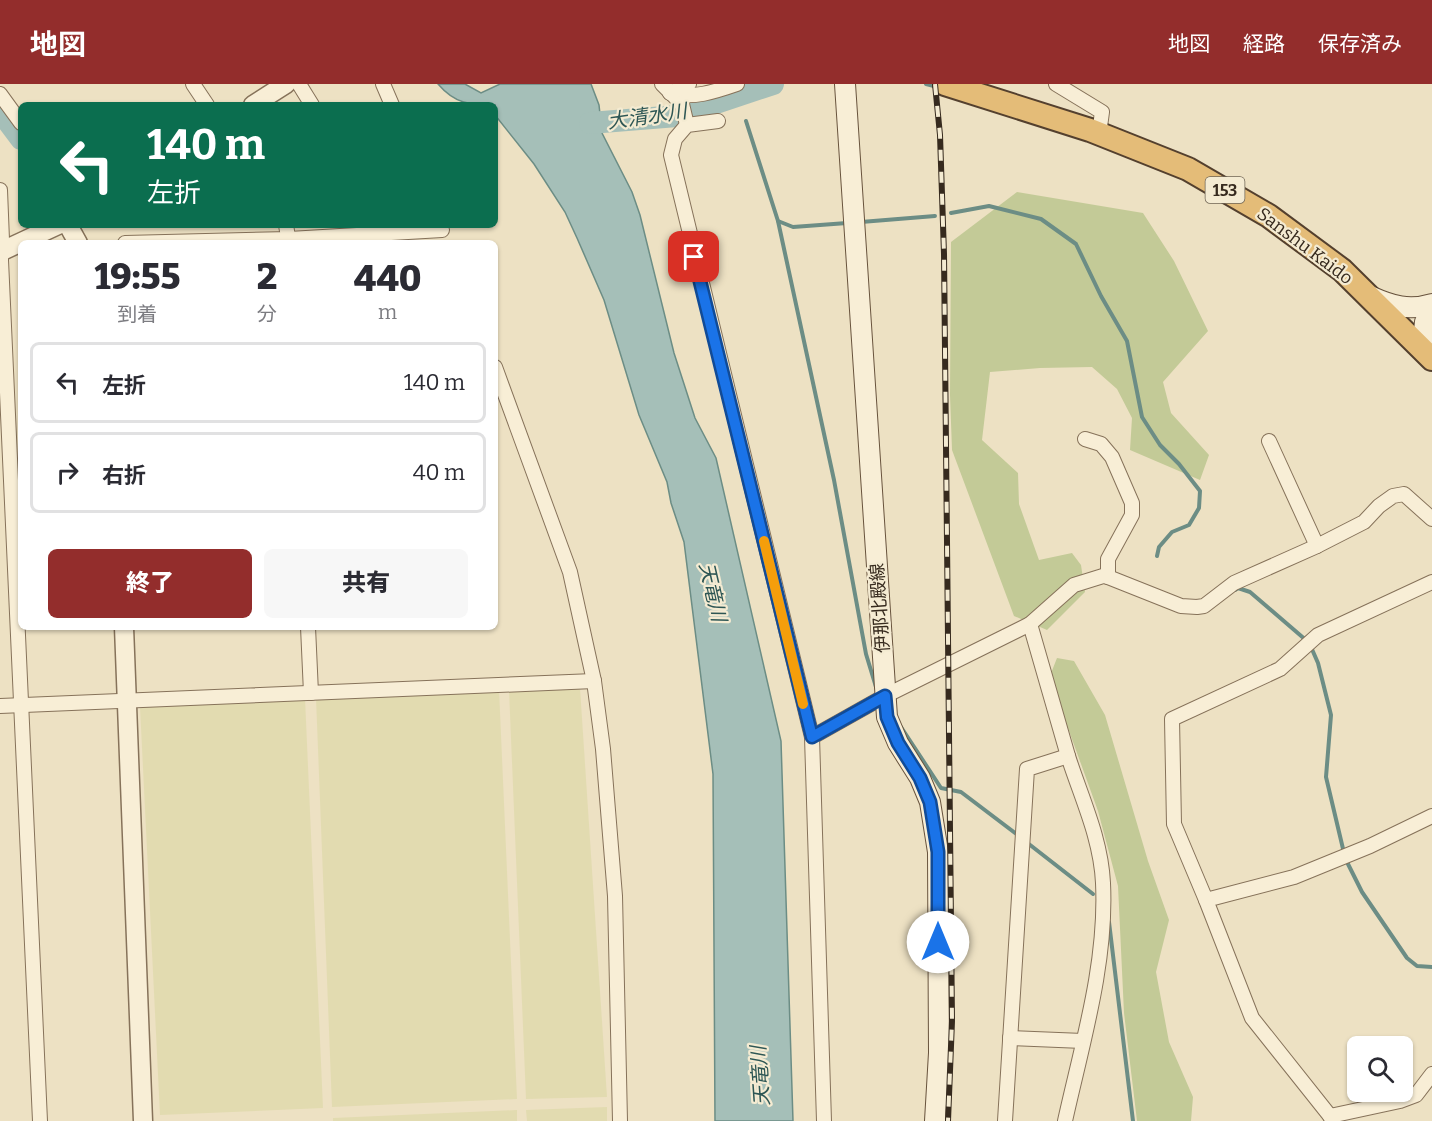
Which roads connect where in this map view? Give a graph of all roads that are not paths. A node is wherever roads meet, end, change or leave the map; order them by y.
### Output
1 (193, 84) edge
2 (286, 84) edge
3 (299, 84) edge
4 (382, 84) edge
5 (689, 84) edge
6 (737, 84) edge
7 (845, 84) edge
8 (945, 84) edge
9 (1056, 84) edge
10 (666, 89) edge
11 (0, 94) edge
12 (205, 102) edge
13 (259, 102) edge
14 (310, 102) edge
15 (391, 102) edge
16 (18, 119) edge
17 (718, 121) dead end
18 (687, 125) junction
19 (1099, 134) junction
20 (0, 190) edge
21 (51, 228) edge
22 (417, 228) edge
23 (393, 229) edge
24 (25, 240) edge
25 (298, 240) edge
26 (18, 243) edge
27 (1, 251) edge
28 (1370, 296) junction
29 (1432, 304) edge
30 (1432, 309) edge
31 (1427, 353) edge
32 (498, 375) edge
33 (1085, 439) dead end
34 (1269, 441) dead end
35 (1432, 519) edge
36 (1317, 546) junction
37 (1108, 577) junction
38 (1432, 582) edge
39 (18, 619) edge
40 (1030, 624) junction
41 (19, 630) edge
42 (124, 630) edge
43 (308, 630) edge
44 (594, 681) junction
45 (311, 693) junction
46 (885, 696) junction
47 (127, 702) junction
48 (0, 705) edge
49 (22, 705) junction
50 (812, 737) junction
51 (1068, 756) junction
52 (1432, 816) edge
53 (1206, 900) junction
54 (1010, 1038) junction
55 (1083, 1041) junction
56 (1432, 1074) edge
57 (1332, 1118) edge
58 (40, 1121) edge
59 (143, 1121) edge
60 (620, 1121) edge
61 (824, 1121) edge
62 (935, 1121) edge
63 (1005, 1121) edge
64 (1065, 1121) edge

1 - 12 street
2 - 13 street
3 - 14 street
4 - 15 street
5 - 10 street
6 - 10 street
7 - 46 main road, 伊那北殿線
8 - 19 highway, Sanshu Kaido / 153
9 - 19 street
10 - 18 street
11 - 16 street
17 - 18 street
18 - 50 street
19 - 28 highway, Sanshu Kaido / 153
20 - 27 street
21 - 24 street
22 - 23 street
23 - 25 street
26 - 27 street
27 - 39 street
28 - 29 main road
28 - 31 highway, Sanshu Kaido / 153
30 - 31 main road
32 - 44 street
33 - 37 street
34 - 36 street
35 - 36 street
36 - 37 street
37 - 40 street
38 - 53 street
40 - 46 street
40 - 51 street
41 - 49 street
42 - 47 street
43 - 45 street
44 - 45 street
44 - 60 street
45 - 47 street
46 - 50 street
46 - 62 main road, 伊那北殿線
47 - 49 street
47 - 59 street
48 - 49 street
49 - 58 street
50 - 61 street
51 - 54 street
51 - 55 street
52 - 53 street
53 - 57 street
54 - 55 street
54 - 63 street
55 - 64 street
56 - 57 street

